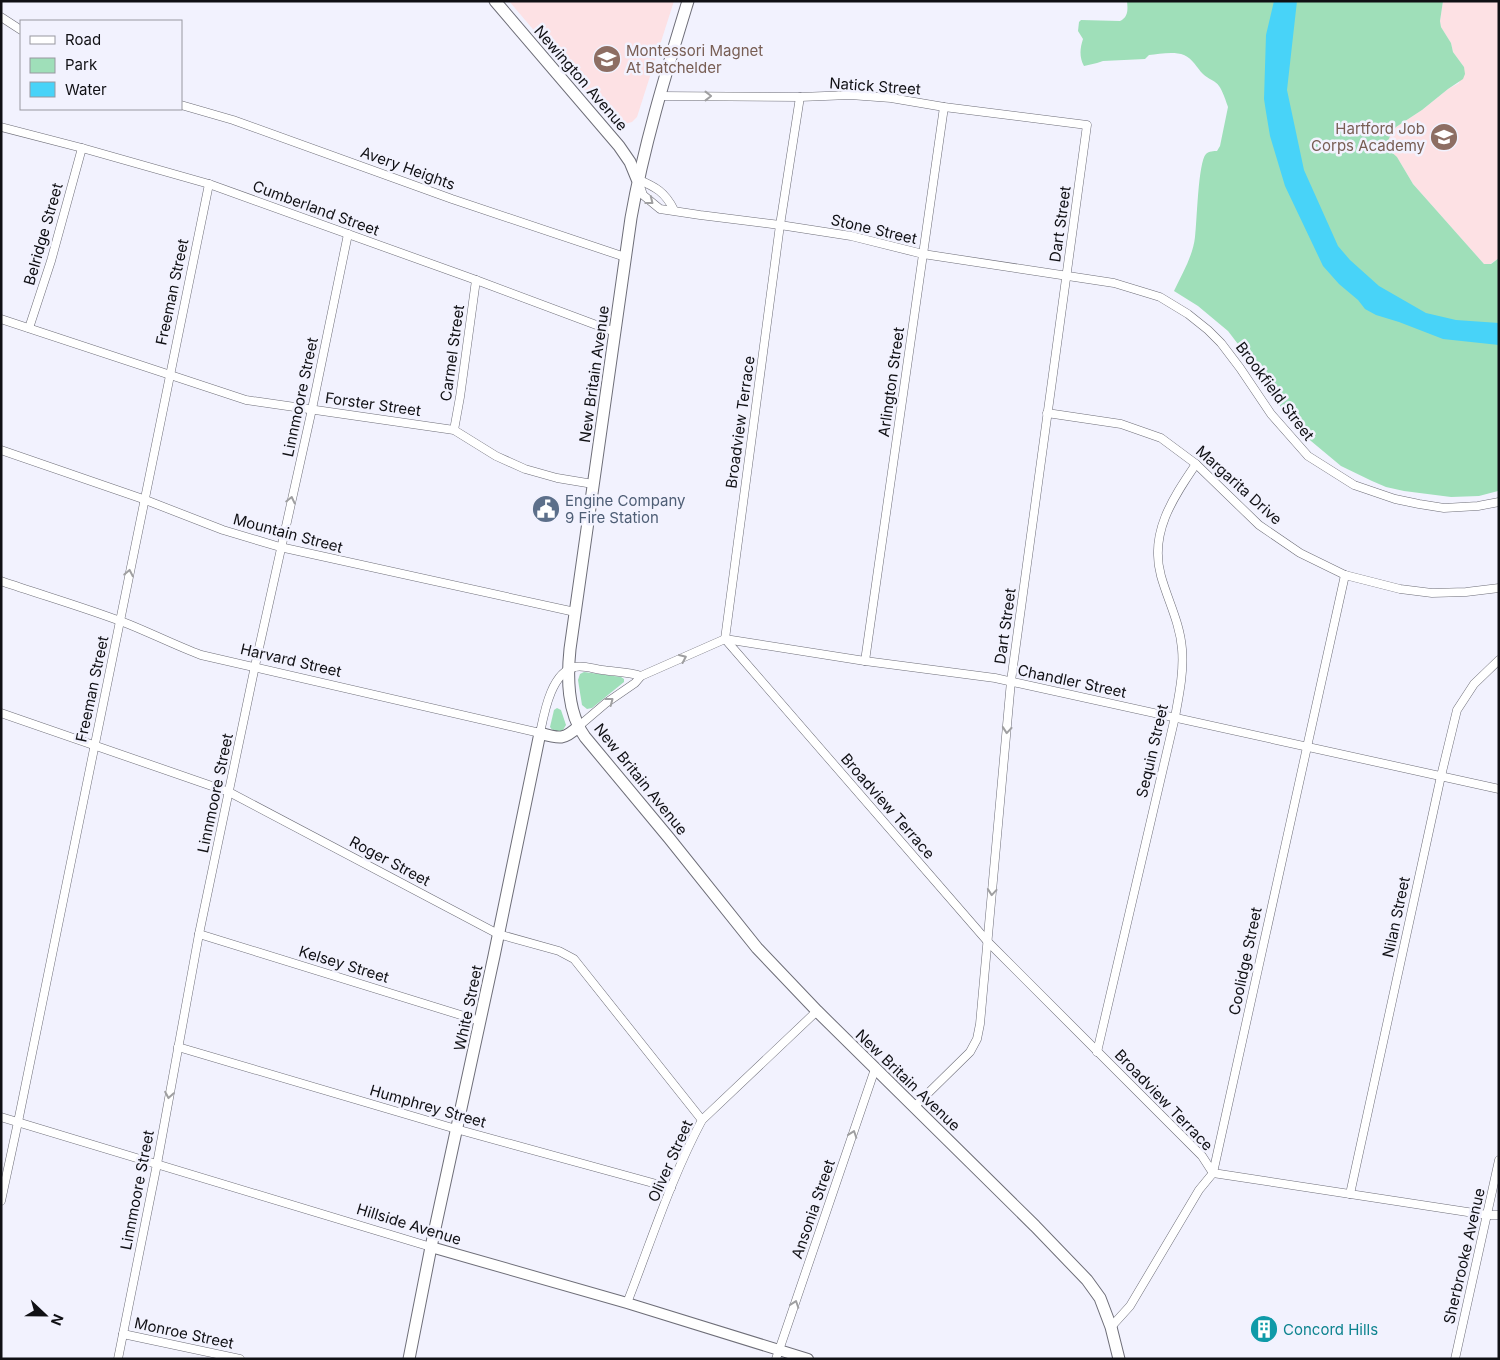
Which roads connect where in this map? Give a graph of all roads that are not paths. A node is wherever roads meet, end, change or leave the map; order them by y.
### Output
1 (495, 1) edge
2 (688, 1) edge
3 (1, 17) edge
4 (20, 29) edge
5 (659, 96) junction
6 (800, 97) junction
7 (182, 105) edge
8 (944, 107) junction
9 (1087, 125) joint
10 (1, 127) edge
11 (82, 148) junction
12 (637, 179) junction
13 (209, 184) junction
14 (674, 210) junction
15 (780, 225) junction
16 (348, 234) junction
17 (923, 254) junction
18 (625, 257) junction
19 (1067, 276) junction
20 (476, 280) junction
21 (1, 319) edge
22 (29, 328) junction
23 (615, 332) junction
24 (169, 375) junction
25 (312, 409) junction
26 (1047, 413) junction
27 (454, 430) junction
28 (1, 450) edge
29 (1196, 464) junction
30 (594, 484) junction
31 (143, 499) junction
32 (1499, 502) edge
33 (280, 547) junction
34 (1345, 574) junction
35 (1, 581) edge
36 (1499, 588) edge
37 (576, 612) junction
38 (120, 621) junction
39 (725, 639) junction
40 (1499, 660) edge
41 (865, 661) junction
42 (255, 666) junction
43 (569, 670) junction
44 (641, 676) junction
45 (1011, 681) junction
46 (1, 713) edge
47 (1175, 717) junction
48 (579, 726) junction
49 (540, 734) junction
50 (94, 746) junction
51 (1307, 746) junction
52 (1441, 776) junction
53 (1499, 790) edge
54 (229, 792) junction
55 (199, 934) junction
56 (498, 934) junction
57 (988, 942) junction
58 (817, 1012) junction
59 (480, 1021) junction
60 (178, 1047) junction
61 (1097, 1052) junction
62 (875, 1069) junction
63 (914, 1107) junction
64 (1, 1117) edge
65 (702, 1120) junction
66 (18, 1122) junction
67 (456, 1129) junction
68 (1499, 1160) edge
69 (157, 1164) junction
70 (1213, 1173) junction
71 (671, 1188) junction
72 (1350, 1194) junction
73 (1, 1200) edge
74 (1487, 1215) junction
75 (1499, 1215) edge
76 (431, 1247) junction
77 (627, 1304) junction
78 (1111, 1327) junction
79 (123, 1334) junction
80 (778, 1354) edge
81 (118, 1359) edge
82 (240, 1359) edge
83 (409, 1359) edge
84 (808, 1359) edge
85 (1119, 1359) edge
86 (1455, 1359) edge

1 - 12 main road, Newington Avenue
2 - 5 main road, New Britain Avenue
3 - 4 street
5 -> 6 street, Natick Street
5 - 12 main road, New Britain Avenue
6 - 8 street, Natick Street
6 - 15 street, Broadview Terrace
7 - 18 street, Avery Heights
8 - 9 street, Natick Street
8 - 17 street, Arlington Street
9 - 19 street, Dart Street
10 - 11 street, Cumberland Street
11 - 13 street, Cumberland Street
11 - 22 street, Belridge Street
12 - 14 street
12 -> 14 street, Stone Street
12 - 18 main road, New Britain Avenue
13 - 16 street, Cumberland Street
13 - 24 street, Freeman Street
14 - 15 street, Stone Street
15 - 17 street, Stone Street
15 - 39 street, Broadview Terrace
16 - 20 street, Cumberland Street
16 - 25 street, Linnmoore Street
17 - 19 street, Stone Street
17 - 41 street, Arlington Street
18 - 23 main road, New Britain Avenue
19 - 26 street, Dart Street
19 - 32 street, Brookfield Street
20 - 23 street, Cumberland Street
20 - 27 street, Carmel Street
21 - 22 street, Forster Street
22 - 24 street, Forster Street
23 - 30 main road, New Britain Avenue
24 - 25 street, Forster Street
24 - 31 street, Freeman Street
25 - 27 street, Forster Street
33 -> 25 street, Linnmoore Street
26 - 29 street, Margarita Drive
26 - 45 street, Dart Street
27 - 30 street, Forster Street
28 - 31 street, Mountain Street
29 - 34 street, Margarita Drive
29 - 47 street, Sequin Street
30 - 37 main road, New Britain Avenue
31 - 33 street, Mountain Street
38 -> 31 street, Freeman Street
33 - 37 street, Mountain Street
33 - 42 street, Linnmoore Street
34 - 36 street, Margarita Drive
34 - 51 street, Coolidge Street
35 - 38 street, Harvard Street
37 - 43 main road, New Britain Avenue
38 - 42 street, Harvard Street
38 - 50 street, Freeman Street
39 - 41 street, Chandler Street
44 -> 39 street
39 - 57 street, Broadview Terrace
40 - 52 street, Nilan Street
41 - 45 street, Chandler Street
42 - 49 street, Harvard Street
42 - 54 street, Linnmoore Street
43 - 44 street
43 - 48 main road, New Britain Avenue
43 - 49 street, White Street
48 -> 44 street
45 - 47 street, Chandler Street
45 -> 57 street, Dart Street
46 - 50 street, Roger Street
47 - 51 street, Chandler Street
47 - 61 street, Sequin Street
48 - 49 main road, Harvard Street
48 - 58 main road, New Britain Avenue
49 - 56 main road, White Street
50 - 54 street, Roger Street
50 - 66 street, Freeman Street
51 - 52 street, Chandler Street
51 - 70 street, Coolidge Street
52 - 53 street, Chandler Street
52 - 72 street, Nilan Street
54 - 55 street, Linnmoore Street
54 - 56 street, Roger Street
55 - 59 street, Kelsey Street
55 - 60 street, Linnmoore Street
56 - 59 main road, White Street
56 - 65 street, Roger Street
57 - 61 street, Broadview Terrace
57 - 63 street, Dart Street
58 - 62 main road, New Britain Avenue
58 - 65 street, Oliver Street
59 - 67 main road, White Street
60 - 67 street, Humphrey Street
60 -> 69 street, Linnmoore Street
61 - 70 street, Broadview Terrace
62 - 63 main road, New Britain Avenue
80 -> 62 street, Ansonia Street
63 - 78 main road, New Britain Avenue
64 - 66 street, Hillside Avenue
65 - 71 street, Oliver Street
66 - 69 street, Hillside Avenue
66 - 73 street, Freeman Street
67 - 71 street, Humphrey Street
67 - 76 main road, White Street
68 - 74 street, Sherbrooke Avenue
69 - 76 street, Hillside Avenue
69 - 79 street, Linnmoore Street
70 - 72 street, Broadview Terrace
70 - 78 street, Coolidge Street
71 - 77 street, Oliver Street
72 - 74 street, Broadview Terrace
74 - 75 street, Broadview Terrace
74 - 86 street, Sherbrooke Avenue
76 - 77 street, Hillside Avenue
76 - 83 main road, White Street
77 - 80 street, Hillside Avenue
78 - 85 main road, New Britain Avenue
79 - 81 street, Linnmoore Street
79 - 82 street, Monroe Street
80 - 84 street, Hillside Avenue

